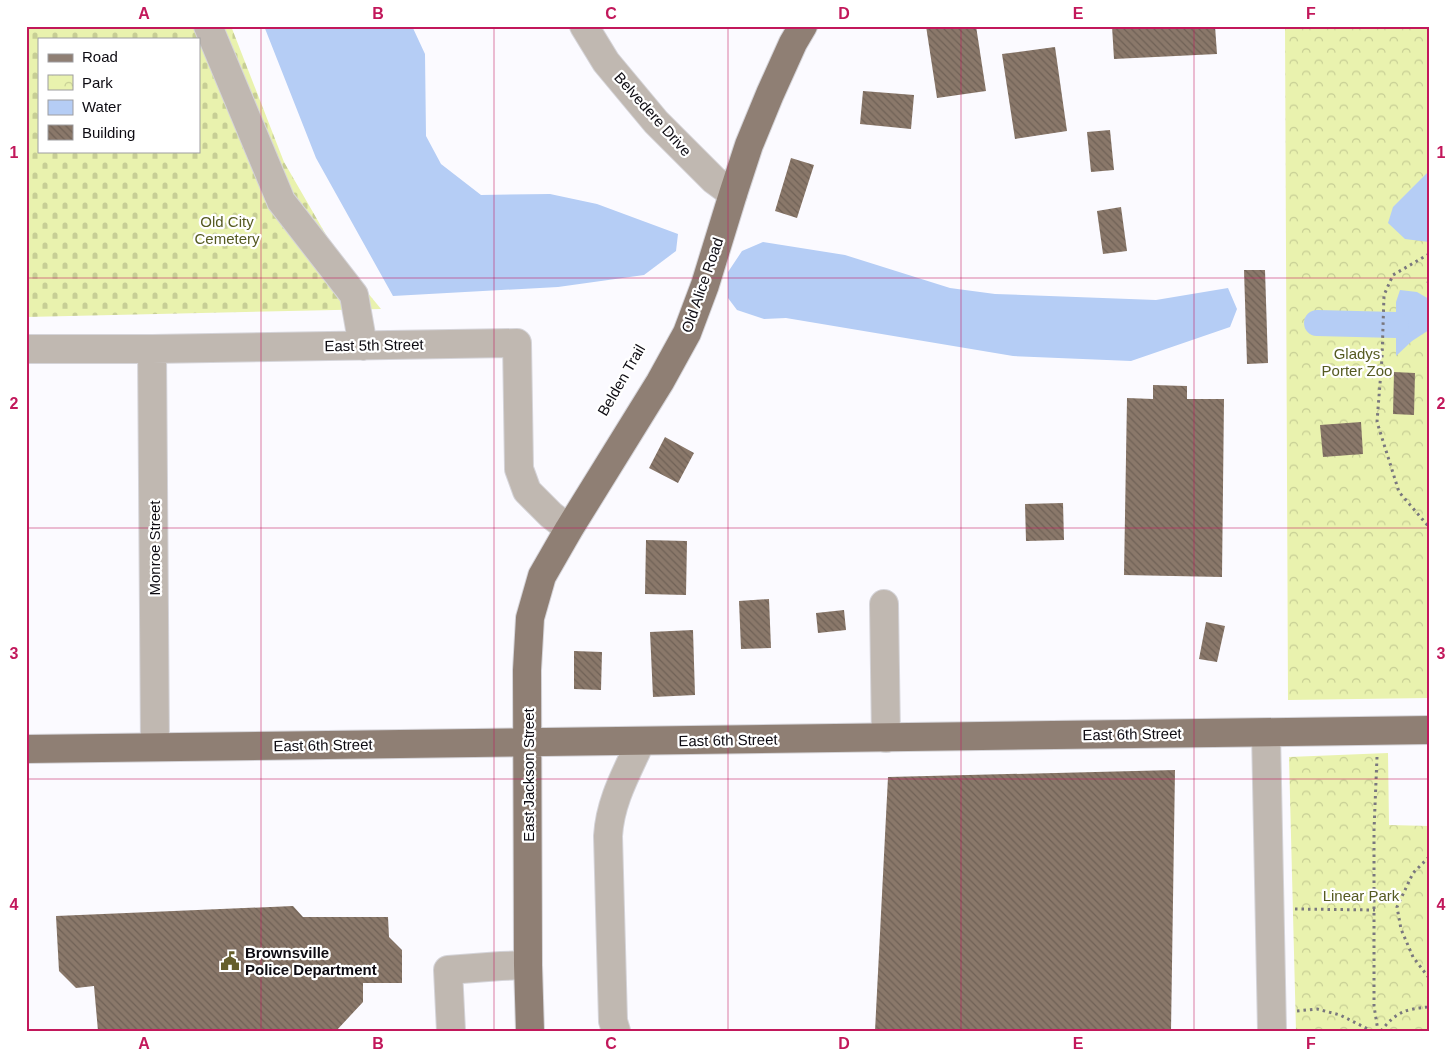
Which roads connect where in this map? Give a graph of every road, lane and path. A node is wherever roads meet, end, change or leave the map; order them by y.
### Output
1 (208, 26) edge
2 (584, 26) edge
3 (803, 26) edge
4 (732, 194) junction
5 (1429, 254) edge
6 (1429, 281) edge
7 (1429, 285) edge
8 (363, 346) junction
9 (26, 349) edge
10 (152, 349) junction
11 (1429, 527) edge
12 (569, 529) junction
13 (884, 604) dead end
14 (1429, 730) edge
15 (1266, 733) junction
16 (886, 738) junction
17 (641, 741) junction
18 (528, 742) junction
19 (155, 747) junction
20 (1378, 748) dead end
21 (26, 749) edge
22 (1429, 857) edge
23 (1293, 909) dead end
24 (1374, 910) junction
25 (528, 965) junction
26 (1429, 978) edge
27 (1429, 1007) edge
28 (1296, 1011) dead end
29 (451, 1031) edge
30 (530, 1031) edge
31 (616, 1031) edge
32 (1272, 1031) edge
33 (1372, 1031) edge
34 (1379, 1031) edge

1 - 8 street
2 - 4 street, Belvedere Drive
3 - 4 main road, Old Alice Road
4 - 12 main road, Old Alice Road
5 - 11 path
6 - 7 path
8 - 10 street, East 5th Street
8 - 12 street, East 5th Street
9 - 10 street, East 5th Street
10 - 19 street, Monroe Street
12 - 18 main road, East Jackson Street
13 - 16 street
14 - 15 main road, East 6th Street
15 - 16 main road, East 6th Street
15 - 32 street
16 - 17 main road, East 6th Street
17 - 18 main road, East 6th Street
17 - 31 street
18 - 19 main road, East 6th Street
18 - 25 main road, East Jackson Street
19 - 21 main road, East 6th Street
20 - 24 path
22 - 26 path
23 - 24 path
24 - 34 path
25 - 29 street
25 - 30 main road, East Jackson Street
27 - 34 path
28 - 33 path

